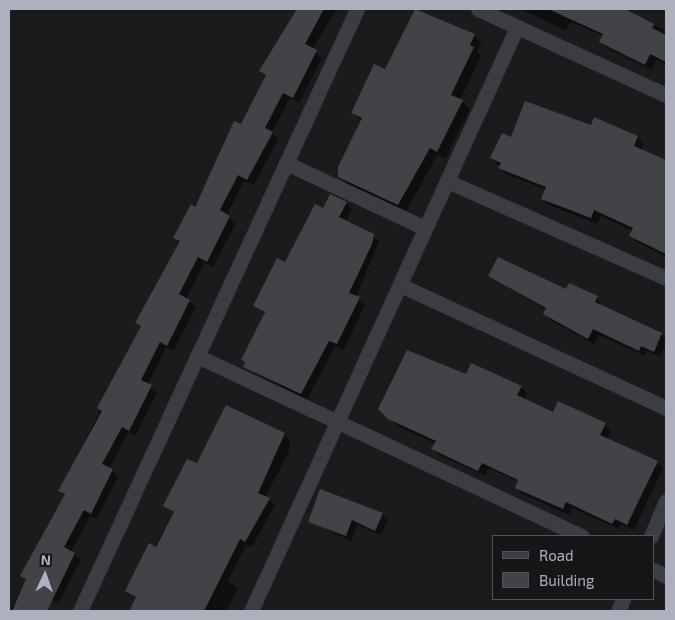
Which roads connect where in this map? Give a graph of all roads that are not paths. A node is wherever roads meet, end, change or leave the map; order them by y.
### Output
1 (357, 9) edge
2 (478, 9) edge
3 (517, 27) junction
4 (666, 95) edge
5 (286, 163) junction
6 (447, 181) junction
7 (425, 228) junction
8 (666, 278) edge
9 (400, 285) junction
10 (198, 356) junction
11 (666, 408) edge
12 (338, 422) junction
13 (666, 501) edge
14 (580, 535) edge
15 (651, 535) edge
16 (80, 611) edge
17 (251, 611) edge

1 - 5 street
2 - 3 street
3 - 4 street
3 - 6 street
5 - 7 street
5 - 10 street
6 - 7 street
6 - 8 street
7 - 9 street
9 - 11 street
9 - 12 street
10 - 12 street
10 - 16 street
12 - 14 street
12 - 17 street
13 - 15 street

